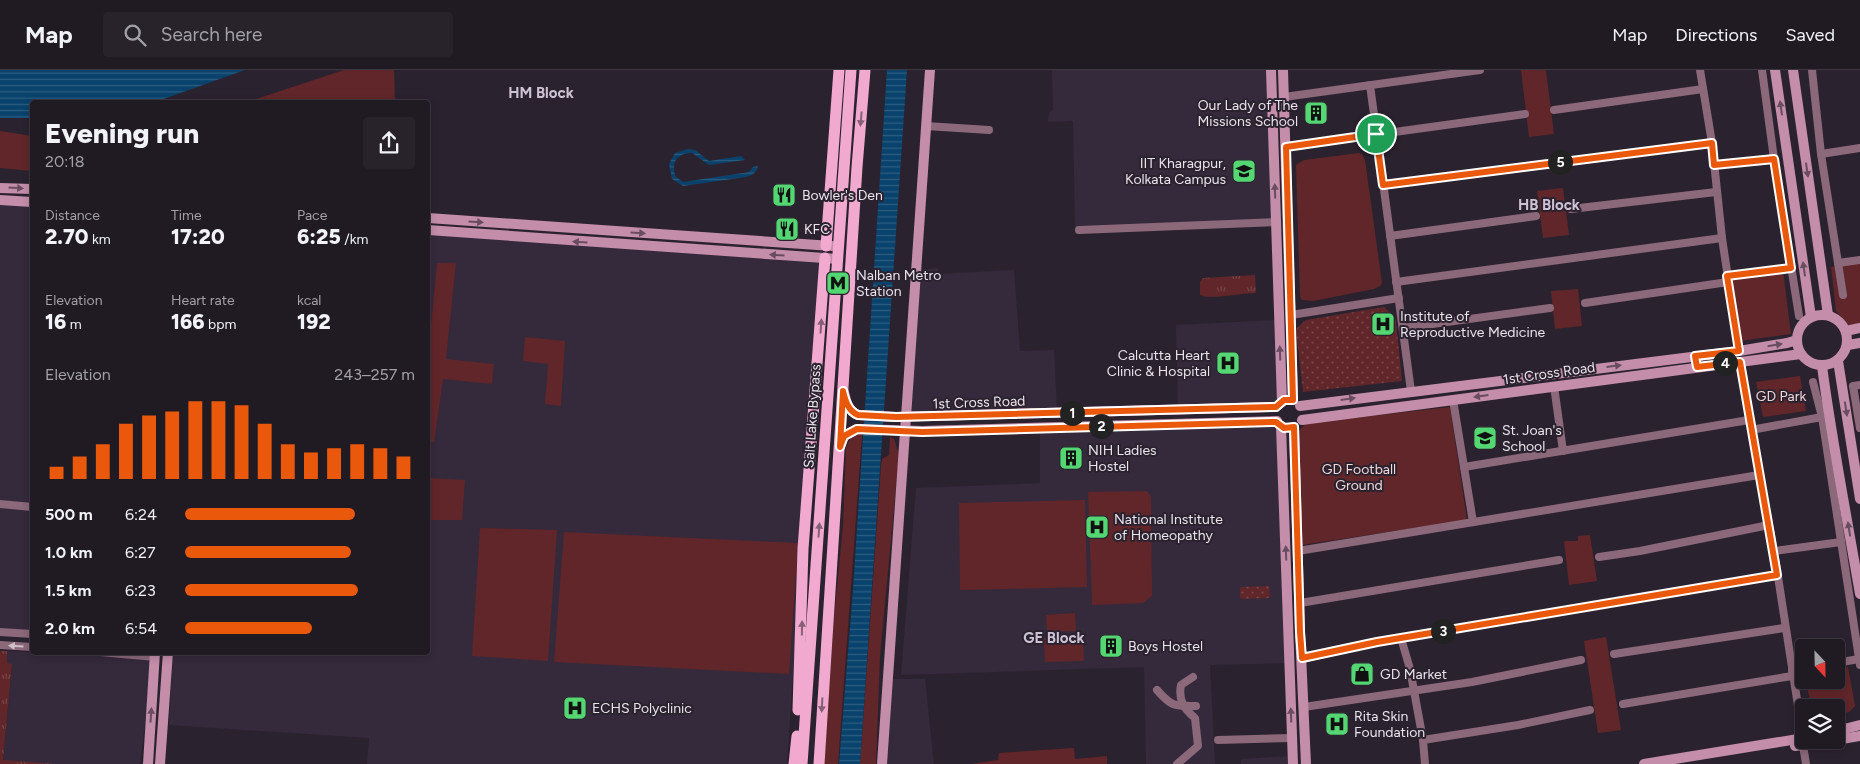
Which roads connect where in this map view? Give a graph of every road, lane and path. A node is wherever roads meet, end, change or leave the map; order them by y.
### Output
1 (839, 70) edge
2 (851, 70) edge
3 (865, 70) edge
4 (930, 70) edge
5 (1271, 70) edge
6 (1283, 70) edge
7 (1480, 70) edge
8 (1700, 70) edge
9 (1762, 70) edge
10 (1775, 70) edge
11 (1793, 70) edge
12 (1812, 70) edge
13 (1370, 85) junction
14 (1702, 89) junction
15 (1284, 97) junction
16 (1554, 110) dead end
17 (1526, 114) dead end
18 (926, 126) junction
19 (989, 130) dead end
20 (1376, 134) junction
21 (1712, 143) junction
22 (1286, 147) junction
23 (1860, 148) edge
24 (1822, 154) junction
25 (1774, 159) junction
26 (1714, 165) junction
27 (1383, 185) junction
28 (0, 188) edge
29 (30, 190) edge
30 (1716, 192) junction
31 (0, 200) edge
32 (30, 202) edge
33 (1571, 209) dead end
34 (1536, 216) dead end
35 (430, 218) edge
36 (1276, 222) junction
37 (430, 230) edge
38 (1079, 230) dead end
39 (1276, 234) junction
40 (1288, 234) junction
41 (1390, 236) junction
42 (1722, 238) junction
43 (826, 246) junction
44 (838, 246) junction
45 (825, 258) junction
46 (838, 259) junction
47 (1860, 260) edge
48 (1838, 263) junction
49 (1791, 268) junction
50 (1728, 279) junction
51 (1396, 282) junction
52 (1843, 295) dead end
53 (1399, 298) junction
54 (1585, 303) dead end
55 (1550, 308) dead end
56 (1291, 315) junction
57 (1828, 315) junction
58 (1799, 316) dead end
59 (1811, 317) junction
60 (1403, 328) junction
61 (1860, 328) edge
62 (1846, 331) junction
63 (1797, 340) junction
64 (1860, 343) edge
65 (1848, 345) junction
66 (1739, 351) junction
67 (1801, 354) junction
68 (818, 356) junction
69 (1695, 356) junction
70 (1838, 361) junction
71 (1740, 362) junction
72 (1822, 366) junction
73 (1697, 367) junction
74 (1585, 370) junction
75 (830, 373) junction
76 (1498, 380) junction
77 (1586, 382) junction
78 (1813, 382) dead end
79 (1860, 385) edge
80 (1554, 386) junction
81 (843, 391) junction
82 (1411, 391) junction
83 (1499, 394) junction
84 (1453, 400) junction
85 (1297, 403) junction
86 (1279, 405) junction
87 (1184, 410) junction
88 (1000, 415) junction
89 (901, 417) junction
90 (1822, 417) junction
91 (1749, 420) junction
92 (1298, 423) junction
93 (1185, 424) junction
94 (1279, 424) junction
95 (1860, 428) edge
96 (1000, 429) junction
97 (1751, 430) junction
98 (900, 431) junction
99 (840, 447) junction
100 (1564, 451) junction
101 (1464, 467) junction
102 (1758, 475) junction
103 (1860, 499) edge
104 (0, 504) edge
105 (30, 507) edge
106 (1473, 522) junction
107 (1769, 526) junction
108 (1841, 542) junction
109 (1298, 551) junction
110 (1774, 551) junction
111 (1599, 557) dead end
112 (817, 559) junction
113 (1560, 560) dead end
114 (1777, 575) junction
115 (803, 581) junction
116 (1860, 594) edge
117 (1300, 603) junction
118 (1784, 628) junction
119 (0, 632) edge
120 (30, 634) edge
121 (1401, 638) junction
122 (0, 645) edge
123 (30, 648) edge
124 (1614, 654) dead end
125 (155, 655) edge
126 (168, 655) edge
127 (1302, 658) junction
128 (1581, 660) dead end
129 (1860, 662) edge
130 (1845, 663) edge
131 (1795, 672) edge
132 (1792, 673) junction
133 (1193, 677) dead end
134 (804, 686) junction
135 (823, 686) junction
136 (1156, 690) dead end
137 (1413, 691) junction
138 (1290, 693) junction
139 (1303, 693) junction
140 (1796, 699) edge
141 (1623, 704) dead end
142 (1184, 706) junction
143 (1196, 706) dead end
144 (1304, 706) junction
145 (1590, 710) dead end
146 (1860, 725) edge
147 (1845, 729) edge
148 (1860, 736) edge
149 (1292, 738) junction
150 (1845, 738) edge
151 (1218, 740) dead end
152 (1423, 740) junction
153 (1795, 742) edge
154 (1770, 747) junction
155 (1804, 749) edge
156 (148, 764) edge
157 (160, 764) edge
158 (794, 764) edge
159 (802, 764) edge
160 (819, 764) edge
161 (882, 764) edge
162 (1177, 764) edge
163 (1293, 764) edge
164 (1306, 764) edge
165 (1425, 764) edge
166 (1644, 764) edge
167 (1687, 764) edge
168 (1806, 764) edge

1 - 43 main road
2 - 44 main road, Salt Lake Bypass
3 -> 81 main road
4 - 18 street
36 -> 5 street
6 - 15 street
7 - 13 street
8 - 14 street
9 - 25 street
59 -> 10 street
11 -> 57 street
12 - 24 street
13 - 15 street
13 - 20 street
14 - 16 street
14 - 21 street
15 - 22 street
17 - 20 street
18 - 19 street
18 - 89 street
20 - 22 street
20 - 27 street
21 - 26 street
21 - 27 street
22 - 40 street
23 - 24 street
24 - 48 street
25 - 26 street
25 - 49 street
26 - 30 street
27 - 41 street
28 -> 29 street
30 - 33 street
30 - 42 street
31 - 32 street
34 - 41 street
35 -> 43 street
36 - 38 street
36 - 39 street
45 -> 37 street
39 - 40 street
86 -> 39 street
40 - 56 street
41 - 51 street
42 - 50 street
42 - 51 street
43 - 44 street
43 - 45 street
44 - 46 main road, Salt Lake Bypass
45 - 46 street
68 -> 45 main road, Salt Lake Bypass
46 - 75 main road, Salt Lake Bypass
47 - 48 street
48 - 52 street
49 - 50 street
49 - 58 street
50 - 54 street
50 - 66 street
51 - 53 street
53 - 56 street
53 - 60 street
55 - 60 street
56 - 85 street
57 - 59 street
57 - 62 street
59 - 63 street
60 - 82 street
61 - 62 street
62 - 65 street
66 -> 63 street, 1st Cross Road
63 - 67 street
64 - 65 street
65 - 70 street
66 - 69 street, 1st Cross Road
67 - 71 street, 1st Cross Road
67 - 72 street
68 - 75 main road
68 - 115 main road, Salt Lake Bypass
69 - 73 street
74 -> 69 street, 1st Cross Road
70 - 72 street
70 -> 103 street
71 - 73 street, 1st Cross Road
71 - 91 street
116 -> 72 street
73 - 77 street, 1st Cross Road
74 - 76 street, 1st Cross Road
74 - 77 street
112 -> 75 main road, Salt Lake Bypass
76 - 82 street, 1st Cross Road
76 - 83 street
77 - 80 street, 1st Cross Road
78 - 90 street
79 - 95 street
80 - 83 street, 1st Cross Road
80 - 100 street
81 - 89 street, 1st Cross Road
81 - 99 main road
85 -> 82 street, 1st Cross Road
83 -> 84 street, 1st Cross Road
84 - 92 street, 1st Cross Road
84 - 101 street
85 - 86 street
85 - 92 street
86 - 87 street, 1st Cross Road
86 - 94 street
87 - 88 street, 1st Cross Road
87 - 93 street
88 - 89 street, 1st Cross Road
88 - 96 street
89 - 98 street
90 - 97 street
90 - 108 street
91 - 97 street
91 - 100 street
92 - 94 street
92 - 109 street
93 - 94 street, 1st Cross Road
93 - 96 street, 1st Cross Road
138 -> 94 street
96 - 98 street, 1st Cross Road
97 - 102 street
98 - 99 street, 1st Cross Road
98 - 161 street
99 - 135 main road
100 - 101 street
101 - 106 street
102 - 106 street
102 - 107 street
104 - 105 street
106 - 109 street
107 - 110 street
107 - 111 street
108 - 110 street
108 - 129 street
109 - 117 street
110 - 114 street
112 - 115 main road
112 - 134 main road, Salt Lake Bypass
113 - 117 street
114 - 118 street
114 - 121 street
134 -> 115 main road, Salt Lake Bypass
117 - 127 street
118 - 124 street
118 - 132 street
119 - 120 street
121 - 127 street
121 - 137 street
123 -> 122 street
156 -> 125 street
126 - 157 street
127 - 139 street
128 - 137 street
129 - 130 street
131 - 132 street
132 - 140 street
132 - 141 street
133 - 142 street
134 - 135 main road
134 - 158 main road, Salt Lake Bypass
134 - 159 main road, Salt Lake Bypass
135 -> 160 main road
136 - 142 street
137 - 144 street
137 - 152 street
138 - 139 street
149 -> 138 street
139 - 144 street
142 - 143 street
142 - 162 street
144 - 164 street
145 - 152 street
146 - 147 street
148 - 150 street
149 - 151 street
149 - 163 street
152 - 165 street
153 - 154 street
154 - 166 street
154 - 167 street
155 - 168 street

